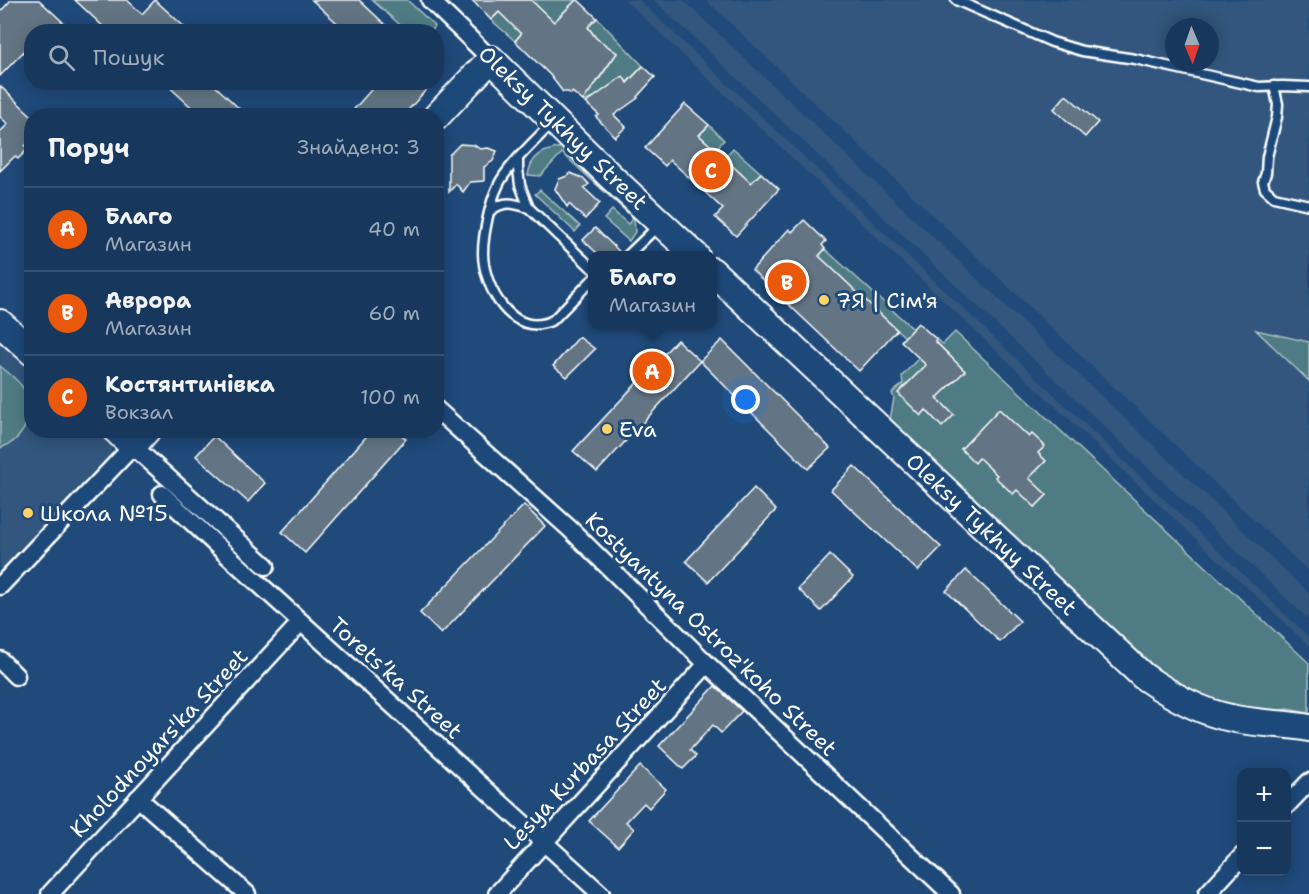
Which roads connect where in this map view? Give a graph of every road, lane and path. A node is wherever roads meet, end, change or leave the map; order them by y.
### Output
1 (430, 0) edge
2 (956, 0) edge
3 (491, 59) junction
4 (1275, 86) junction
5 (1309, 87) edge
6 (444, 109) edge
7 (554, 120) junction
8 (518, 158) junction
9 (1309, 206) edge
10 (529, 208) junction
11 (490, 211) junction
12 (661, 223) junction
13 (631, 251) edge
14 (692, 251) edge
15 (588, 264) edge
16 (717, 276) edge
17 (588, 284) edge
18 (0, 323) edge
19 (24, 345) edge
20 (444, 416) edge
21 (130, 438) edge
22 (134, 438) edge
23 (162, 494) dead end
24 (266, 566) dead end
25 (0, 586) edge
26 (301, 622) junction
27 (0, 660) edge
28 (708, 664) junction
29 (16, 676) dead end
30 (1309, 728) edge
31 (1309, 782) edge
32 (138, 798) junction
33 (1291, 802) edge
34 (543, 842) junction
35 (1237, 861) edge
36 (50, 894) edge
37 (247, 894) edge
38 (497, 894) edge
39 (601, 894) edge
40 (951, 894) edge
41 (1207, 894) edge

1 - 3 street, Oleksy Tykhyy Street
2 - 4 lane
3 - 6 main road
3 - 7 main road, Oleksy Tykhyy Street
4 - 5 lane
4 - 9 lane
7 - 8 lane
7 - 12 main road, Oleksy Tykhyy Street
8 - 10 lane
8 - 11 lane
10 - 11 lane
10 - 15 lane
11 - 17 lane
12 - 13 lane
12 - 14 main road, Oleksy Tykhyy Street
16 - 30 main road, Oleksy Tykhyy Street
18 - 19 main road
20 - 28 street, Kostyantyna Ostroz'koho Street
21 - 25 street
22 - 24 street
23 - 26 street, Toretsʹka Street
26 - 32 street, Kholodnoyars'ka Street
26 - 34 street, Toretsʹka Street
27 - 29 street
28 - 34 street, Lesya Kurbasa Street
28 - 40 street, Kostyantyna Ostroz'koho Street
31 - 33 street
32 - 36 street, Kholodnoyars'ka Street
32 - 37 street
34 - 38 street, Lesya Kurbasa Street
34 - 39 street, Toretsʹka Street
35 - 41 street

